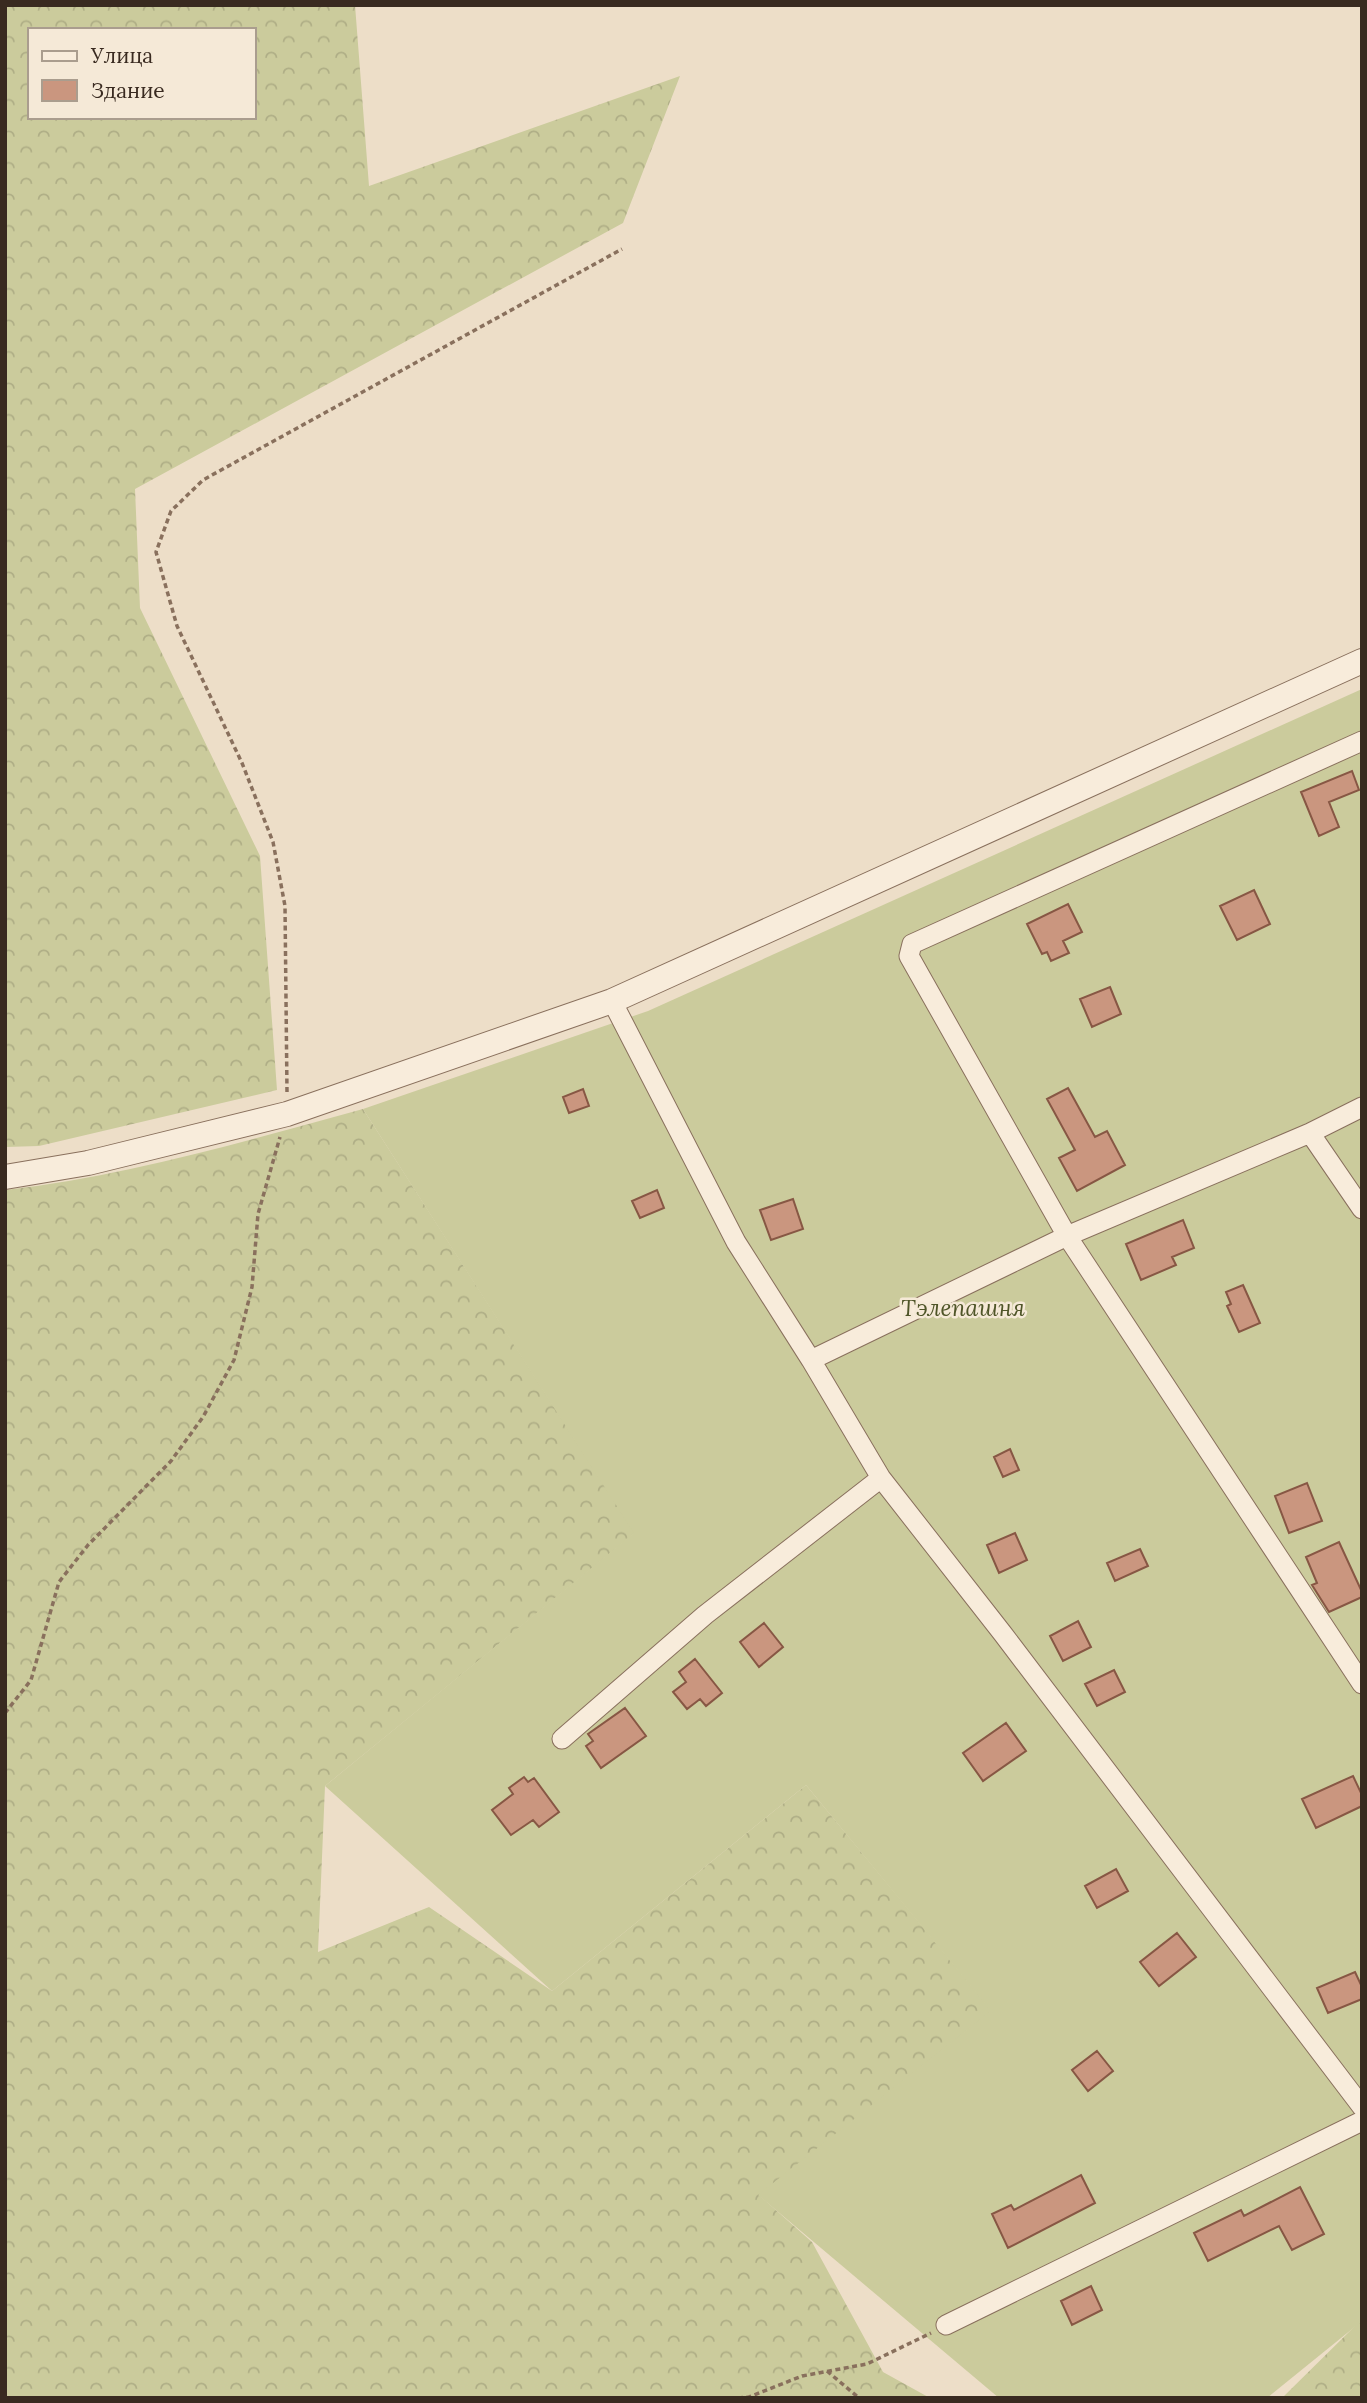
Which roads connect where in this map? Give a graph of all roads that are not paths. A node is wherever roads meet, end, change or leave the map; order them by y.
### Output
1 (1362, 662) edge
2 (1362, 741) edge
3 (612, 1001) junction
4 (1362, 1107) edge
5 (1310, 1133) junction
6 (5, 1177) edge
7 (1362, 1209) edge
8 (1067, 1236) junction
9 (811, 1360) junction
10 (881, 1478) junction
11 (1362, 1684) edge
12 (562, 1739) dead end
13 (1362, 2107) edge
14 (1362, 2122) edge
15 (946, 2325) road end

1 - 3 street
2 - 8 street
3 - 6 street
3 - 9 street
4 - 5 street
5 - 7 street
5 - 8 street
8 - 9 street
8 - 11 street
9 - 10 street
10 - 12 street
10 - 13 street
14 - 15 street

